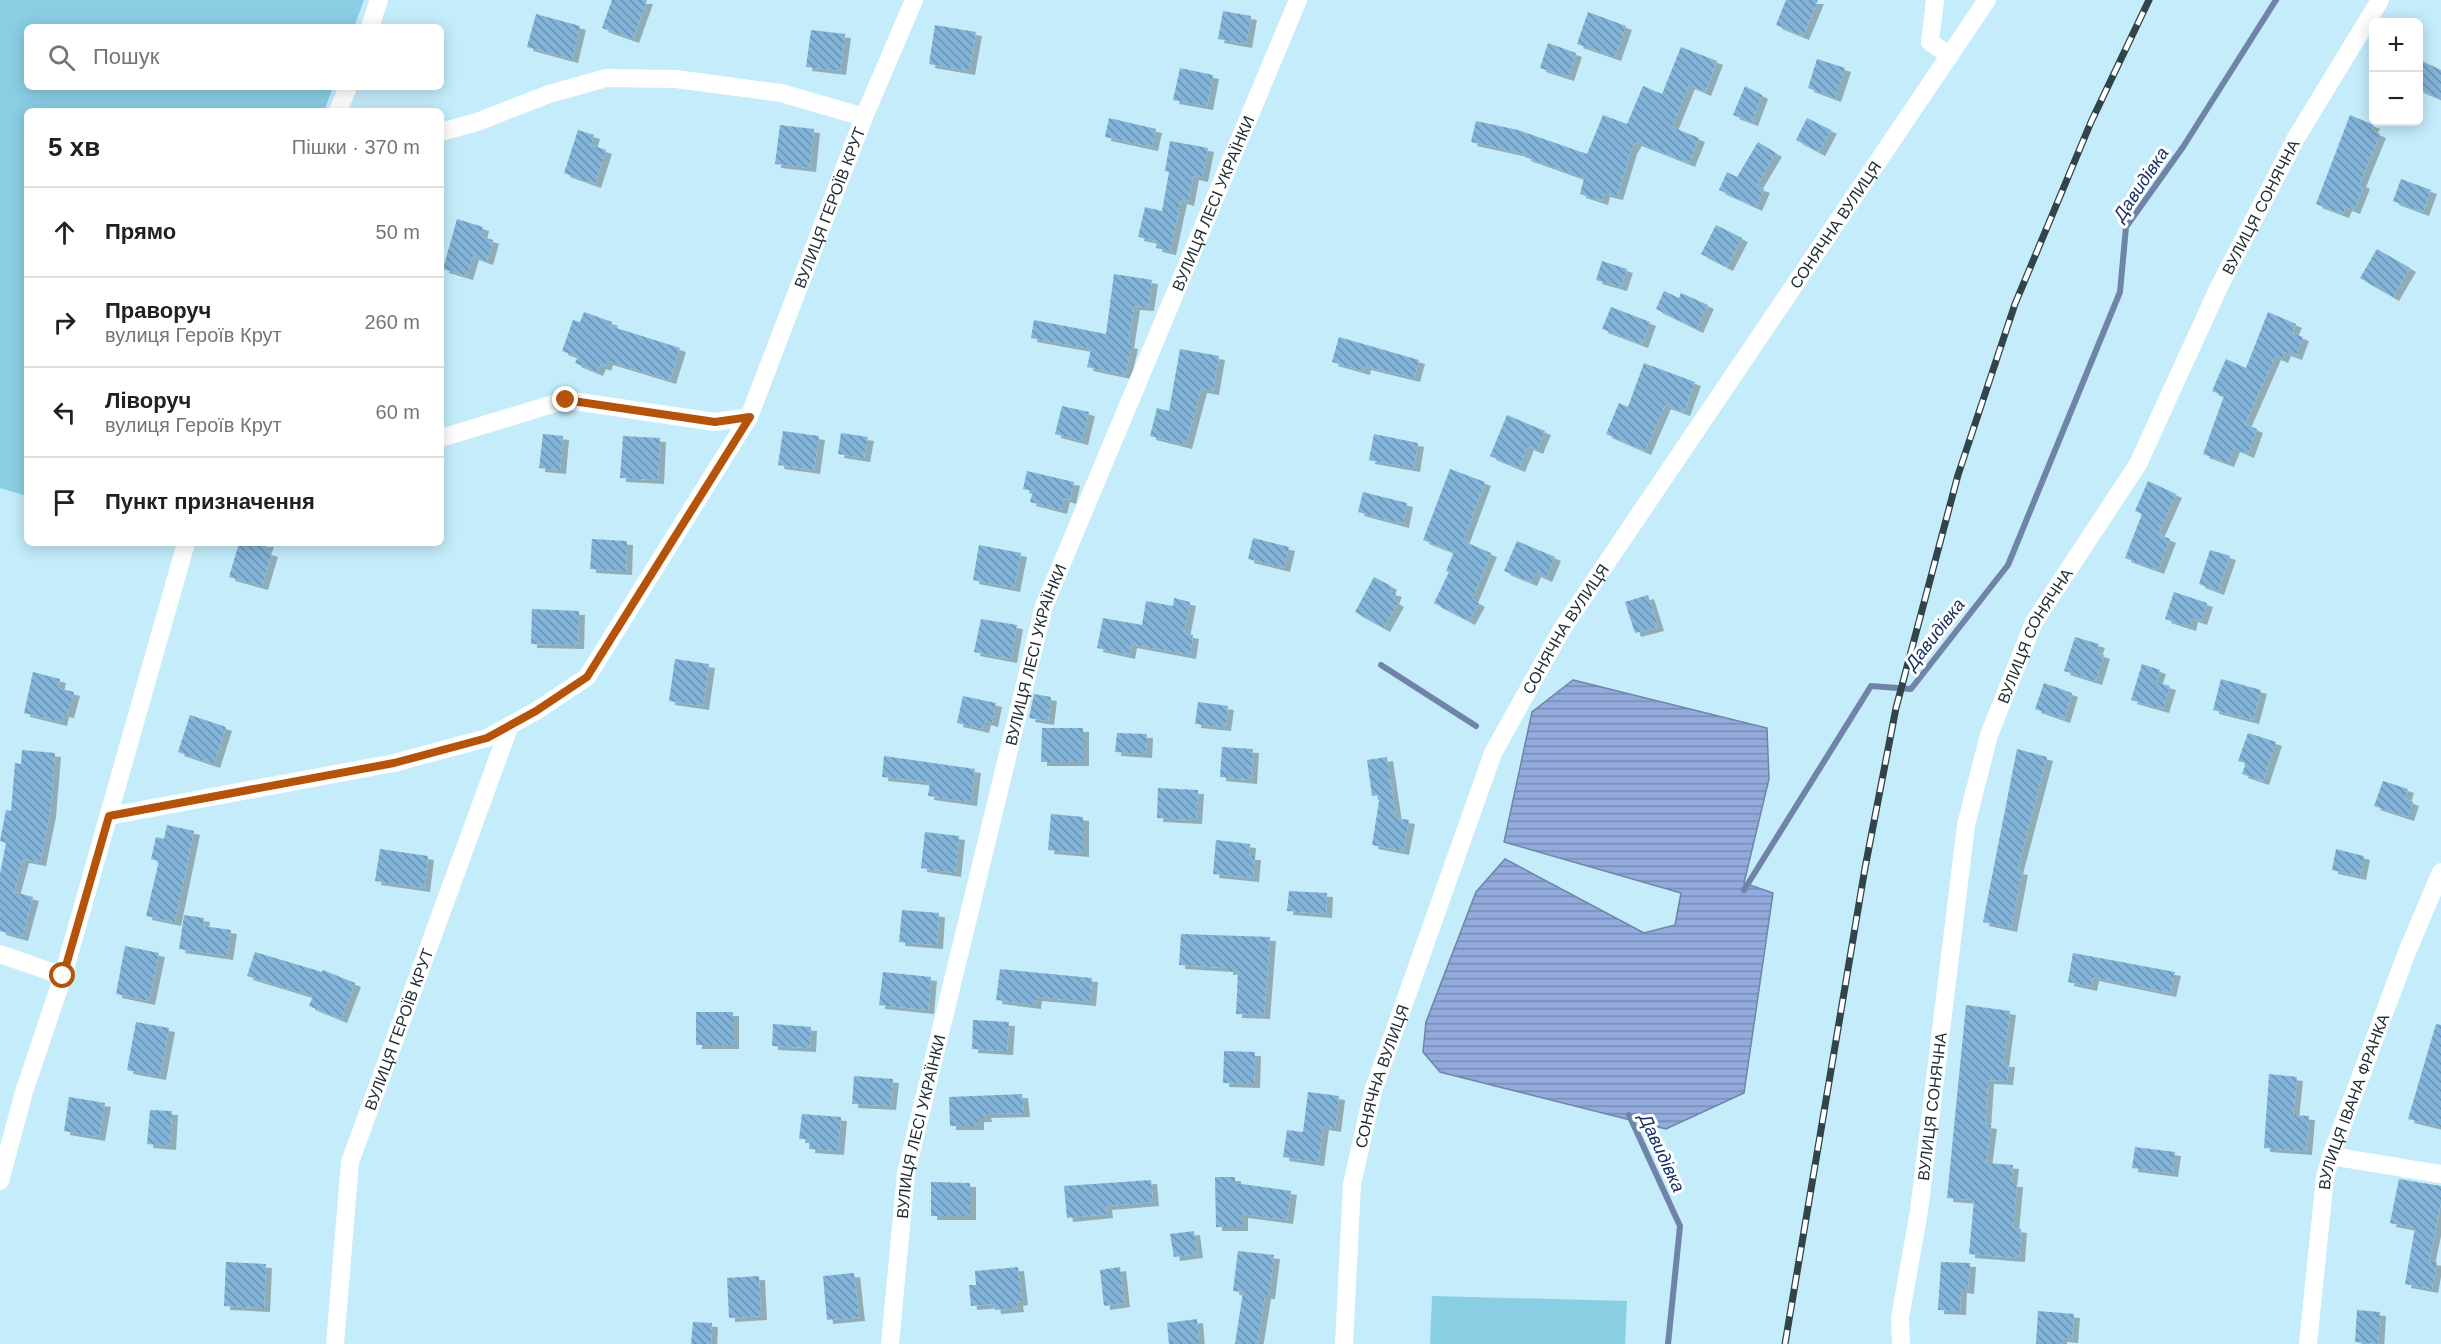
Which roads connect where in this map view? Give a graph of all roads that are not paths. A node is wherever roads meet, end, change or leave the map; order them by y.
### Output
1 (379, 0) edge
2 (914, 0) edge
3 (1298, 0) edge
4 (1935, 0) edge
5 (1987, 0) edge
6 (2380, 0) edge
7 (371, 24) edge
8 (1950, 56) junction
9 (347, 90) edge
10 (339, 108) edge
11 (864, 117) junction
12 (444, 131) edge
13 (750, 417) junction
14 (444, 437) edge
15 (185, 546) edge
16 (510, 725) junction
17 (109, 816) junction
18 (2441, 872) edge
19 (0, 954) edge
20 (63, 976) junction
21 (2331, 1156) junction
22 (2441, 1174) edge
23 (0, 1181) edge
24 (335, 1344) edge
25 (890, 1344) edge
26 (1344, 1344) edge
27 (1901, 1344) edge
28 (2308, 1344) edge

1 - 7 street
2 - 11 street, ВУЛИЦЯ ГЕРОЇВ КРУТ
3 - 25 street, ВУЛИЦЯ ЛЕСІ УКРАЇНКИ
4 - 8 street
5 - 8 street, СОНЯЧНА ВУЛИЦЯ
6 - 27 street, ВУЛИЦЯ СОНЯЧНА
8 - 26 street, СОНЯЧНА ВУЛИЦЯ
9 - 10 street
11 - 12 street
11 - 13 street, ВУЛИЦЯ ГЕРОЇВ КРУТ
13 - 14 street
13 - 16 street, ВУЛИЦЯ ГЕРОЇВ КРУТ
15 - 17 street
16 - 17 street, ВУЛИЦЯ ГЕРОЇВ КРУТ
16 - 24 street, ВУЛИЦЯ ГЕРОЇВ КРУТ
17 - 20 street
18 - 21 street, ВУЛИЦЯ ІВАНА ФРАНКА
19 - 20 street
20 - 23 street
21 - 22 street
21 - 28 street, ВУЛИЦЯ ІВАНА ФРАНКА

